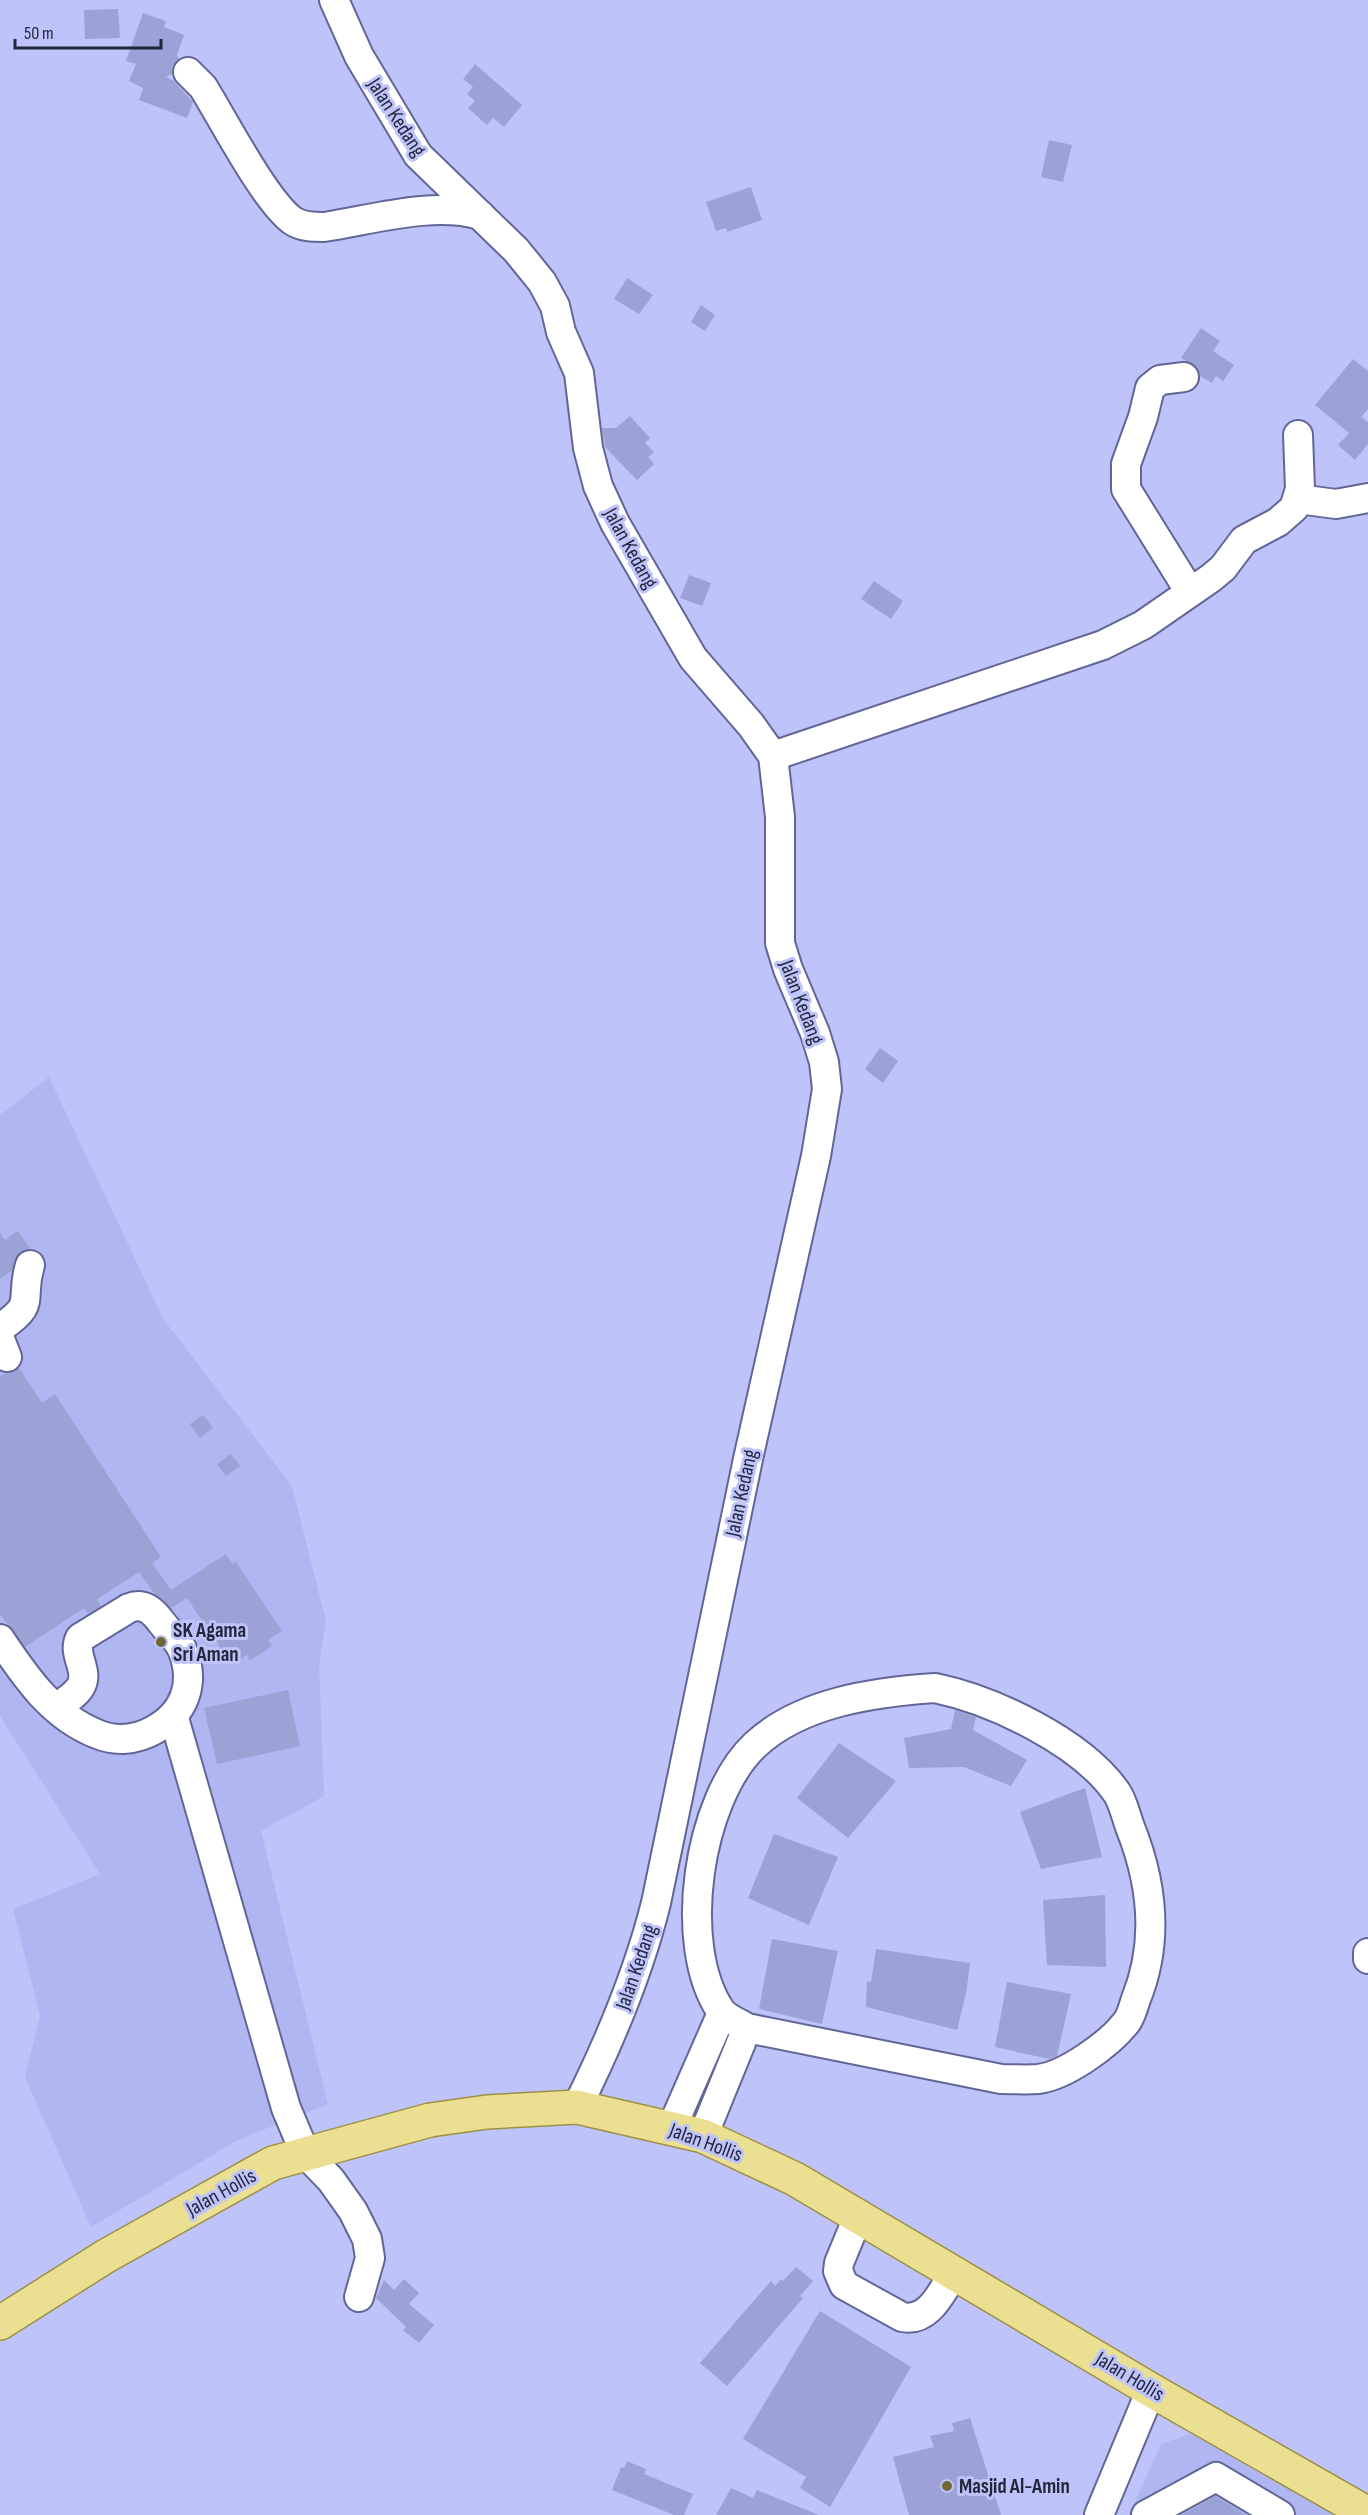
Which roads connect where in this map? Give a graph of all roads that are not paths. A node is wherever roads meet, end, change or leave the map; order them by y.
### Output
1 (334, 0) edge
2 (188, 72) dead end
3 (480, 215) junction
4 (1184, 377) dead end
5 (1298, 435) dead end
6 (1368, 498) edge
7 (1298, 499) junction
8 (1190, 592) junction
9 (773, 756) junction
10 (30, 1265) dead end
11 (0, 1328) edge
12 (0, 1640) edge
13 (57, 1708) junction
14 (174, 1718) junction
15 (1368, 1953) edge
16 (1368, 1959) edge
17 (722, 2013) junction
18 (747, 2028) junction
19 (577, 2106) junction
20 (672, 2127) junction
21 (703, 2136) junction
22 (305, 2153) junction
23 (858, 2217) junction
24 (954, 2272) junction
25 (359, 2297) dead end
26 (0, 2323) edge
27 (1151, 2390) junction
28 (1368, 2514) edge
29 (1099, 2515) edge
30 (1146, 2515) edge
31 (1280, 2515) edge

1 - 3 street, Jalan Kedang
2 - 3 street
3 - 9 street, Jalan Kedang
4 - 8 street
5 - 7 street
6 - 7 street
7 - 8 street
8 - 9 street
9 - 19 street, Jalan Kedang
10 - 11 street
12 - 13 street
13 - 14 street
13 - 14 street
14 - 22 street
15 - 16 street
17 - 18 street
17 - 18 street
17 - 20 street
18 - 21 street
19 - 20 main road, Jalan Hollis
19 - 22 main road, Jalan Hollis
20 - 21 main road, Jalan Hollis
21 - 23 main road, Jalan Hollis
22 - 25 street
22 - 26 main road, Jalan Hollis
23 - 24 main road, Jalan Hollis
23 - 24 street
24 - 27 main road, Jalan Hollis
27 - 28 main road, Jalan Hollis
27 - 29 street
30 - 31 street

